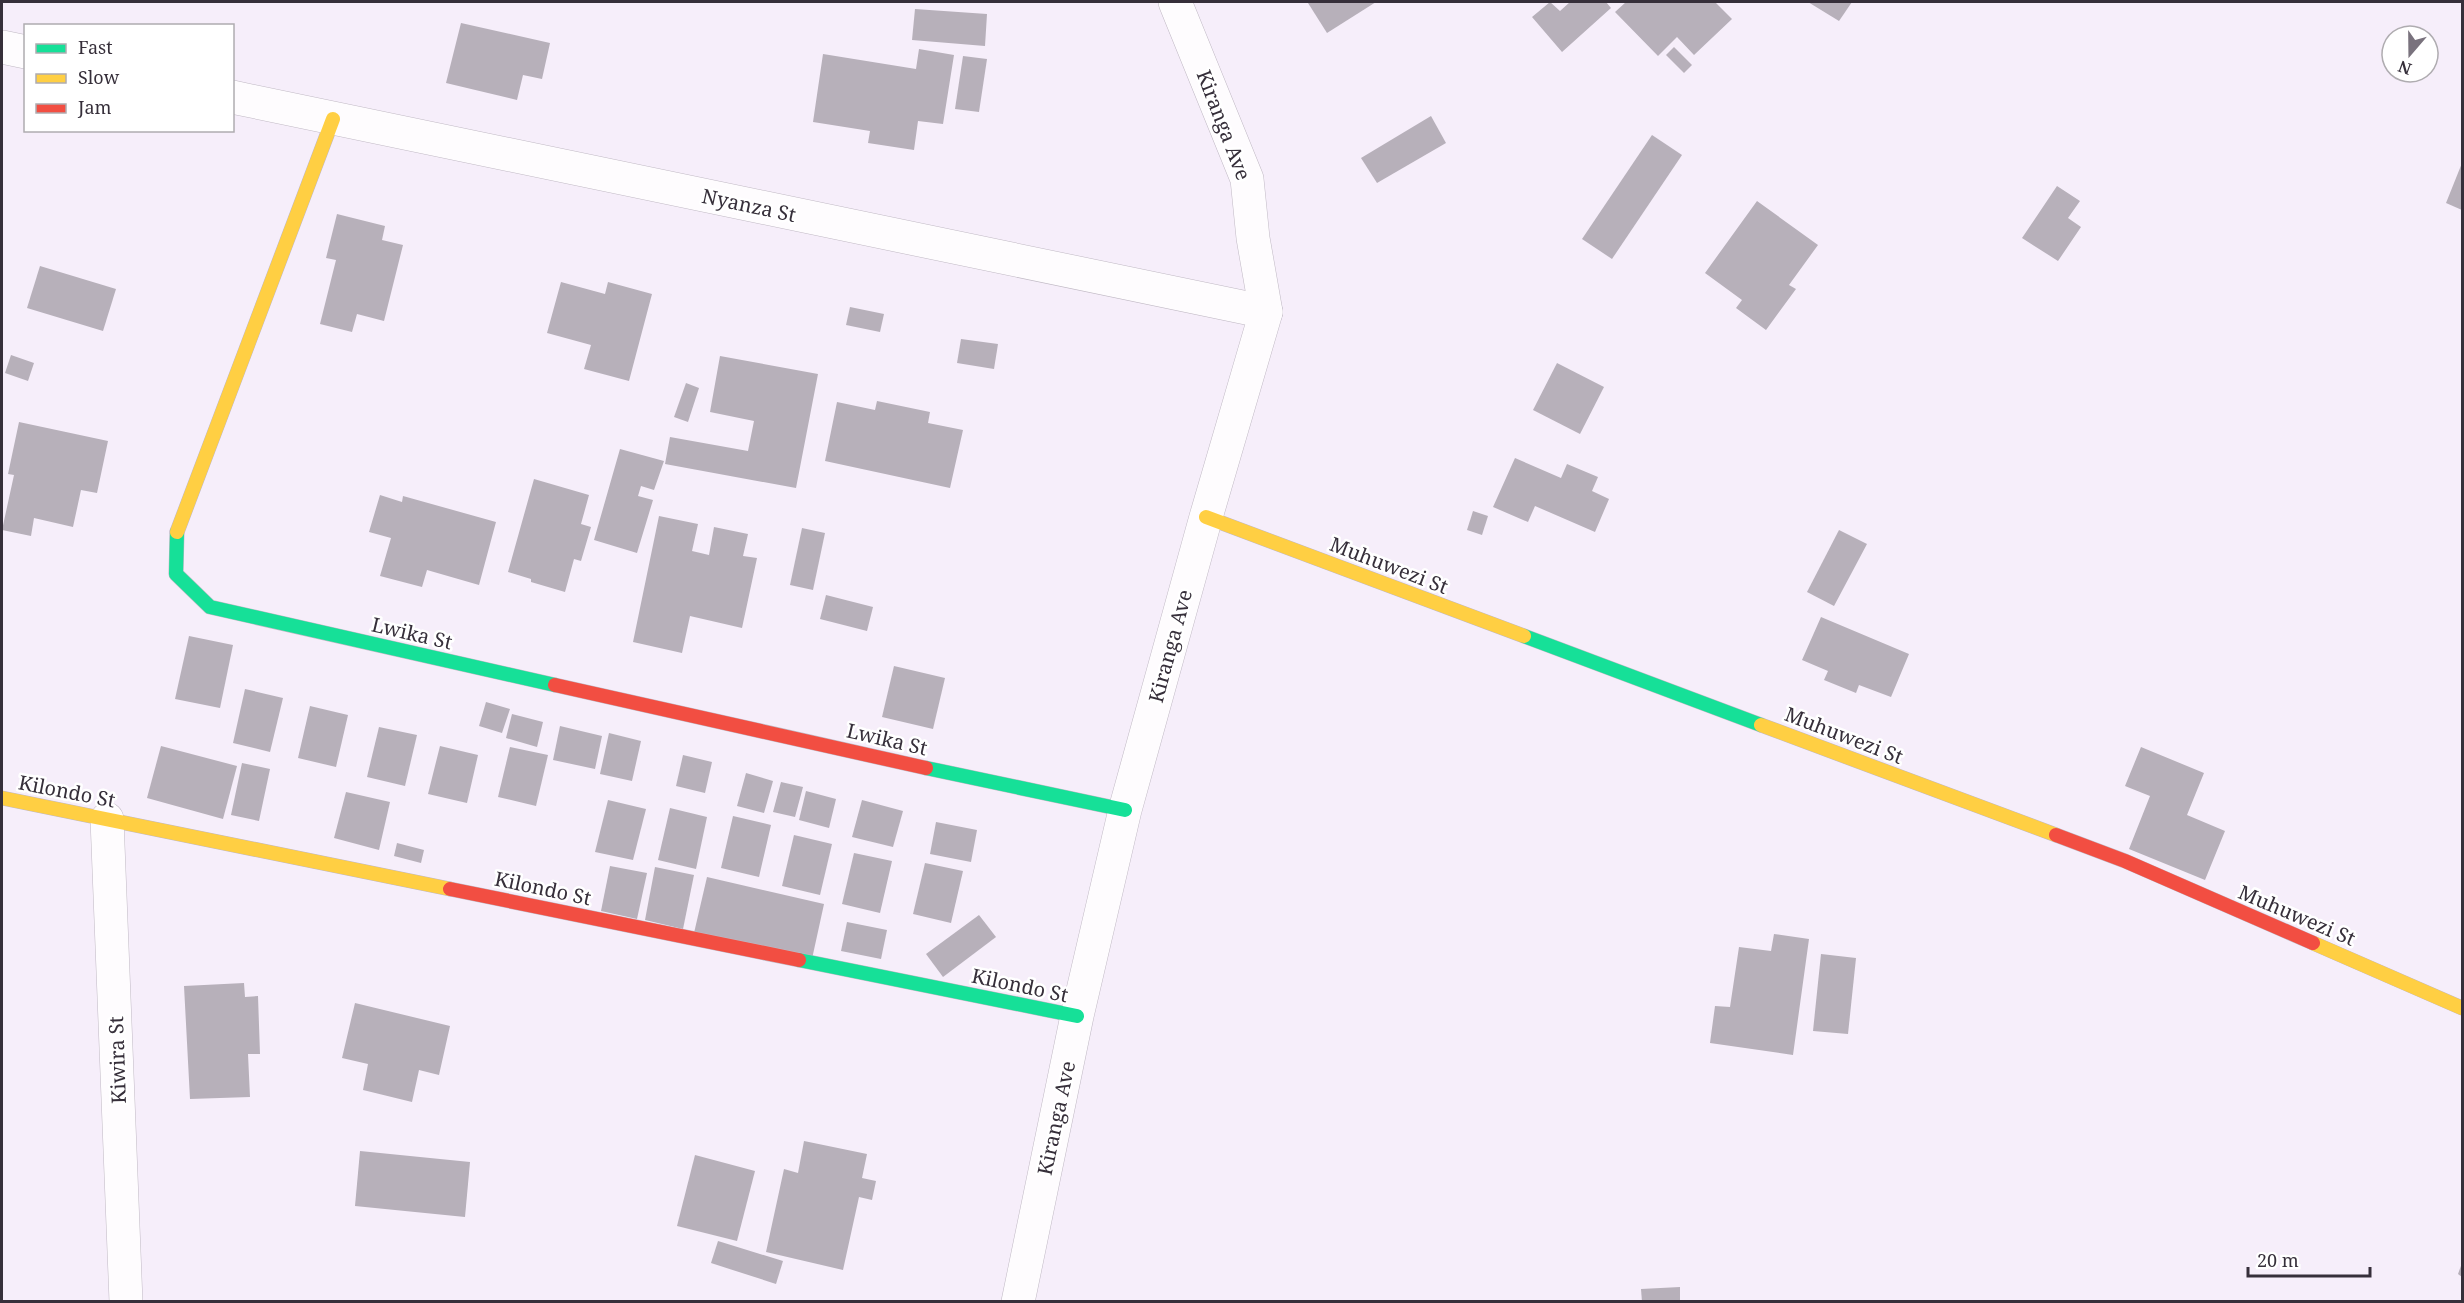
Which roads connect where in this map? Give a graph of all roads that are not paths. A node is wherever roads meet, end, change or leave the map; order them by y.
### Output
1 (1175, 2) edge
2 (2, 46) edge
3 (24, 52) edge
4 (234, 97) edge
5 (333, 119) junction
6 (1266, 312) junction
7 (1206, 517) junction
8 (2, 798) edge
9 (1125, 810) junction
10 (107, 819) junction
11 (2463, 1008) edge
12 (1077, 1016) junction
13 (126, 1302) edge
14 (1018, 1302) edge

1 - 6 street, Kiranga Ave
2 - 3 street
4 - 5 street, Nyanza St
5 - 6 street, Nyanza St
5 - 9 street, Lwika St
6 - 7 street, Kiranga Ave
7 - 9 street, Kiranga Ave
7 - 11 street, Muhuwezi St
8 - 10 street, Kilondo St
9 - 12 street, Kiranga Ave
10 - 12 street, Kilondo St
10 - 13 street, Kiwira St
12 - 14 street, Kiranga Ave

